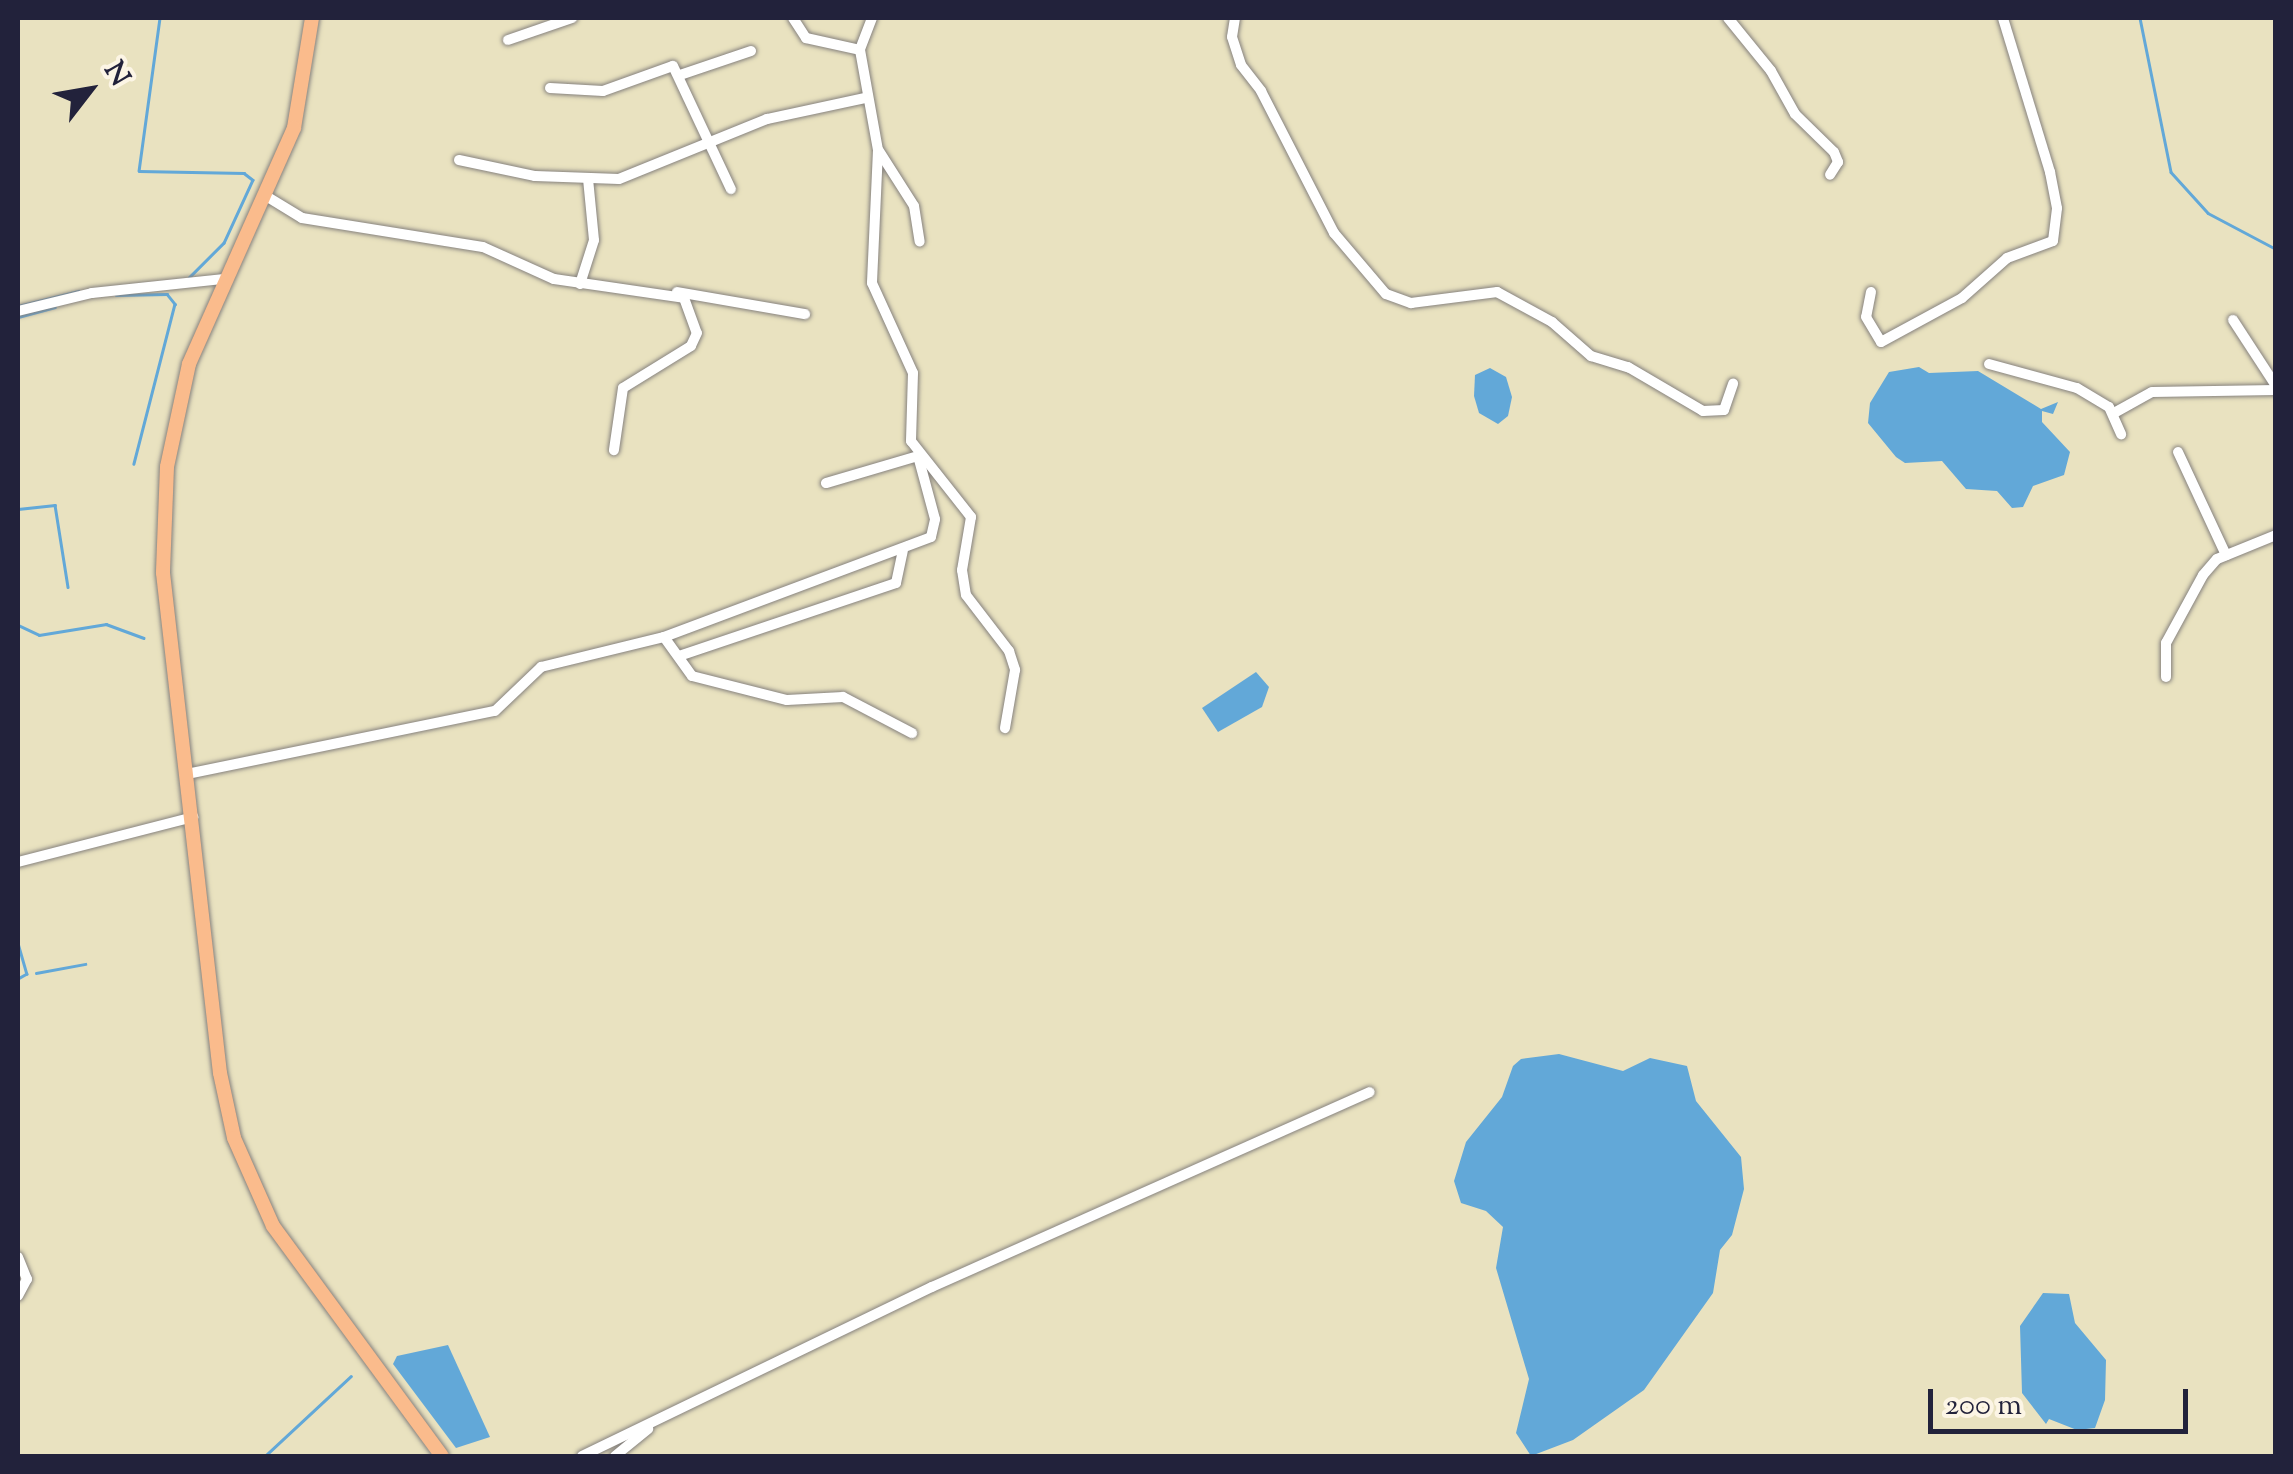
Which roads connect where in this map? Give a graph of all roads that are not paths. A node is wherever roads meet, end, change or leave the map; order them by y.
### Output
1 (312, 18) edge
2 (572, 18) edge
3 (793, 18) edge
4 (872, 18) edge
5 (1235, 18) edge
6 (1728, 18) edge
7 (2003, 18) edge
8 (508, 40) dead end
9 (860, 50) junction
10 (751, 51) dead end
11 (680, 75) junction
12 (550, 88) dead end
13 (865, 98) junction
14 (708, 142) junction
15 (878, 150) junction
16 (460, 160) dead end
17 (1830, 175) dead end
18 (588, 179) junction
19 (731, 188) dead end
20 (266, 196) junction
21 (920, 242) dead end
22 (224, 279) junction
23 (580, 284) junction
24 (671, 292) junction
25 (1871, 292) dead end
26 (18, 311) edge
27 (804, 314) dead end
28 (2233, 320) dead end
29 (1989, 364) dead end
30 (1734, 384) dead end
31 (2276, 388) edge
32 (2114, 412) junction
33 (2121, 434) dead end
34 (614, 450) dead end
35 (2178, 452) dead end
36 (918, 456) junction
37 (826, 482) dead end
38 (2276, 536) edge
39 (903, 551) junction
40 (2226, 555) junction
41 (664, 636) junction
42 (679, 656) junction
43 (2166, 678) dead end
44 (1005, 728) dead end
45 (912, 733) dead end
46 (187, 774) junction
47 (193, 817) junction
48 (18, 862) edge
49 (1368, 1092) dead end
50 (18, 1257) edge
51 (18, 1296) edge
52 (660, 1419) junction
53 (442, 1456) edge
54 (582, 1456) edge
55 (615, 1456) edge

1 - 20 main road
2 - 8 street
3 - 9 street
4 - 9 street
5 - 30 street
6 - 17 street
7 - 25 street
9 - 13 street
10 - 11 street
11 - 12 street
11 - 14 street
13 - 14 street
13 - 15 street
14 - 18 street
14 - 19 street
15 - 21 street
15 - 36 street
16 - 18 street
18 - 23 street
20 - 22 main road
20 - 23 street
22 - 26 street
22 - 46 main road
23 - 24 street
24 - 27 street
24 - 34 street
28 - 31 street
29 - 32 street
31 - 32 street
32 - 33 street
35 - 40 street
36 - 37 street
36 - 39 street
36 - 44 street
38 - 40 street
39 - 41 street
39 - 42 street
40 - 43 street
41 - 42 street
41 - 46 street
42 - 45 street
46 - 47 main road
47 - 48 street
47 - 53 main road
49 - 52 street
50 - 51 street
52 - 54 street
52 - 55 street

